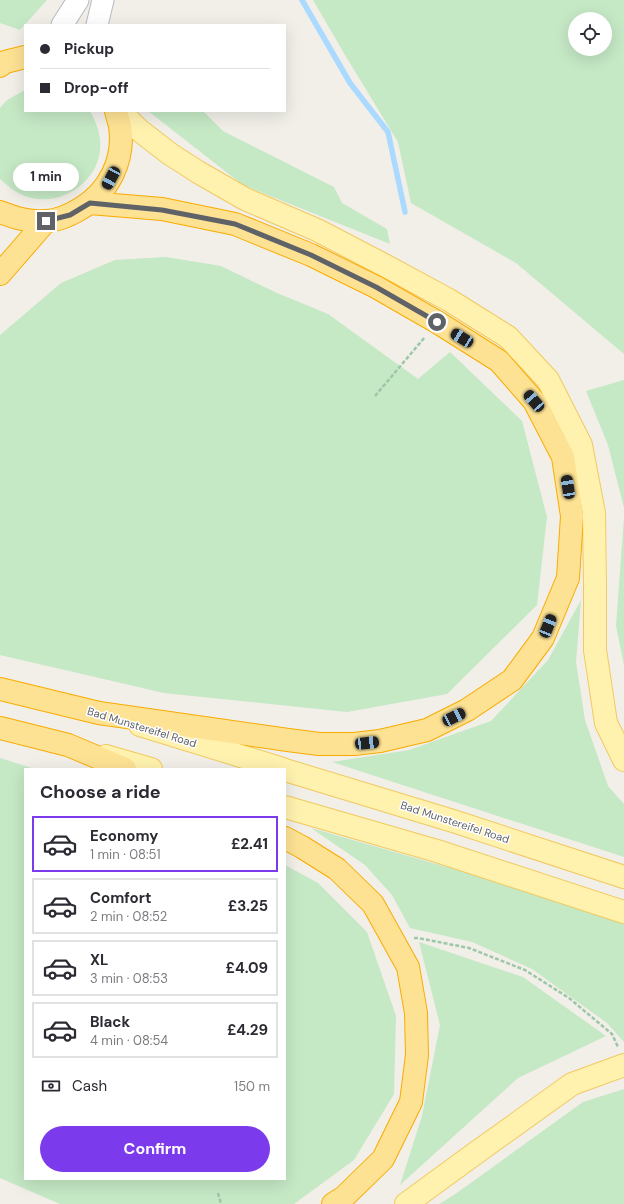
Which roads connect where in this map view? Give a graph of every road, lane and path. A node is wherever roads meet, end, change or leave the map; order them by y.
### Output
1 (78, 0) edge
2 (103, 0) edge
3 (63, 24) edge
4 (97, 24) edge
5 (116, 112) edge
6 (121, 112) edge
7 (90, 203) junction
8 (0, 212) edge
9 (46, 221) junction
10 (0, 274) edge
11 (437, 322) junction
12 (374, 396) dead end
13 (0, 689) edge
14 (99, 713) junction
15 (0, 728) edge
16 (68, 745) junction
17 (624, 760) edge
18 (123, 768) edge
19 (147, 768) edge
20 (281, 768) edge
21 (286, 770) edge
22 (286, 808) edge
23 (286, 839) edge
24 (624, 877) edge
25 (624, 912) edge
26 (392, 940) junction
27 (622, 1059) edge
28 (218, 1193) dead end
29 (221, 1204) edge
30 (333, 1204) edge
31 (406, 1204) edge

1 - 3 street
2 - 4 street
5 - 7 highway
6 - 17 main road
7 - 9 highway
7 - 11 highway
8 - 9 highway
9 - 10 highway
11 - 12 path
11 - 14 highway
13 - 14 highway, Bad Munstereifel Road
14 - 20 main road, Bad Munstereifel Road
15 - 16 highway
16 - 18 highway
16 - 19 main road
21 - 24 main road, Bad Munstereifel Road
22 - 25 main road
23 - 26 highway
26 - 27 path
26 - 30 highway
27 - 31 main road
28 - 29 path

